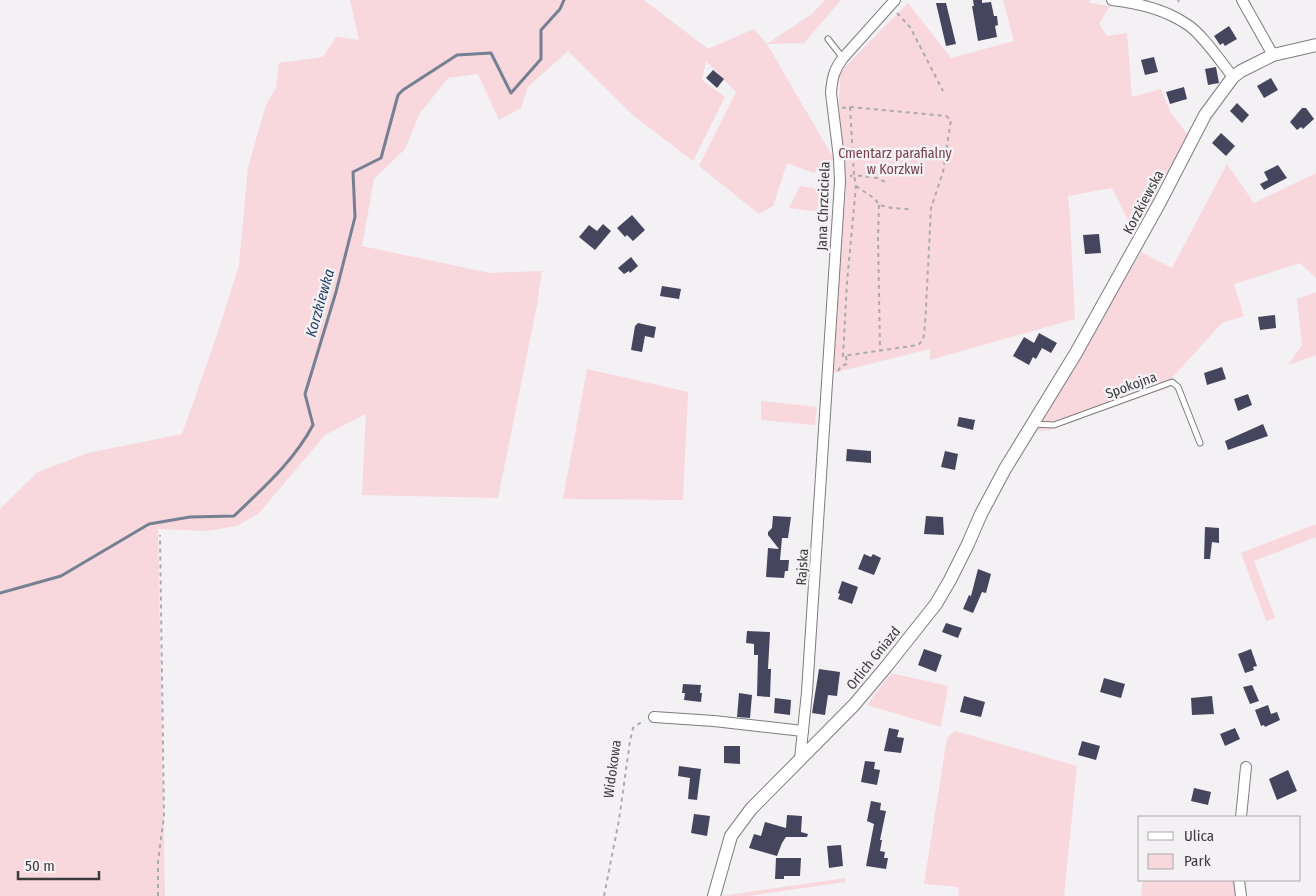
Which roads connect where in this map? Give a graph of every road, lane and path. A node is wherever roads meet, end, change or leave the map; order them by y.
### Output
1 (1112, 0) edge
2 (1242, 0) edge
3 (893, 3) edge
4 (828, 39) dead end
5 (1316, 45) edge
6 (1274, 55) junction
7 (843, 58) junction
8 (1233, 77) junction
9 (943, 91) dead end
10 (850, 107) junction
11 (840, 108) dead end
12 (854, 175) junction
13 (846, 177) dead end
14 (885, 182) dead end
15 (856, 186) junction
16 (879, 205) junction
17 (909, 209) dead end
18 (880, 350) junction
19 (846, 356) junction
20 (838, 371) dead end
21 (828, 376) joint
22 (1034, 422) junction
23 (1200, 443) dead end
24 (160, 535) dead end
25 (654, 717) joint
26 (803, 731) junction
27 (800, 759) junction
28 (1246, 767) dead end
29 (1241, 816) edge
30 (1239, 881) edge
31 (158, 896) edge
32 (604, 896) edge
33 (714, 896) edge
34 (1241, 896) edge

1 - 8 street
2 - 6 street
3 - 7 street, Jana Chrzciciela
3 - 9 path
4 - 7 lane
5 - 6 street, Korzkiewska
6 - 8 street, Korzkiewska
7 - 21 street, Jana Chrzciciela
8 - 22 street, Korzkiewska
10 - 11 path
10 - 12 path
10 - 18 path
12 - 13 path
12 - 14 path
12 - 15 path
15 - 16 path
15 - 19 path
16 - 17 path
16 - 18 path
18 - 19 path
19 - 20 path
21 - 26 street, Rajska
22 - 23 lane, Spokojna
22 - 27 street, Orlich Gniazd
24 - 31 path
25 - 26 street
25 - 32 path, Widokowa
26 - 27 street, Rajska
27 - 33 street, Orlich Gniazd
28 - 29 street
30 - 34 street

